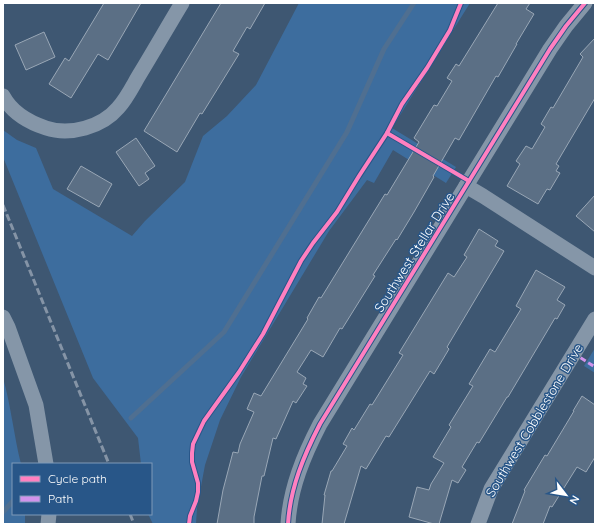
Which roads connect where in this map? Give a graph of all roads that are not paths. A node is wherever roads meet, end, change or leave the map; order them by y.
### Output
1 (182, 3) edge
2 (586, 3) edge
3 (3, 96) edge
4 (466, 186) junction
5 (595, 268) edge
6 (3, 317) edge
7 (595, 319) edge
8 (46, 463) edge
9 (288, 524) edge
10 (478, 524) edge

1 - 3 street
2 - 4 street, Southwest Stellar Drive
4 - 5 street
4 - 9 street, Southwest Stellar Drive
6 - 8 street
7 - 10 street, Southwest Cobblestone Drive

